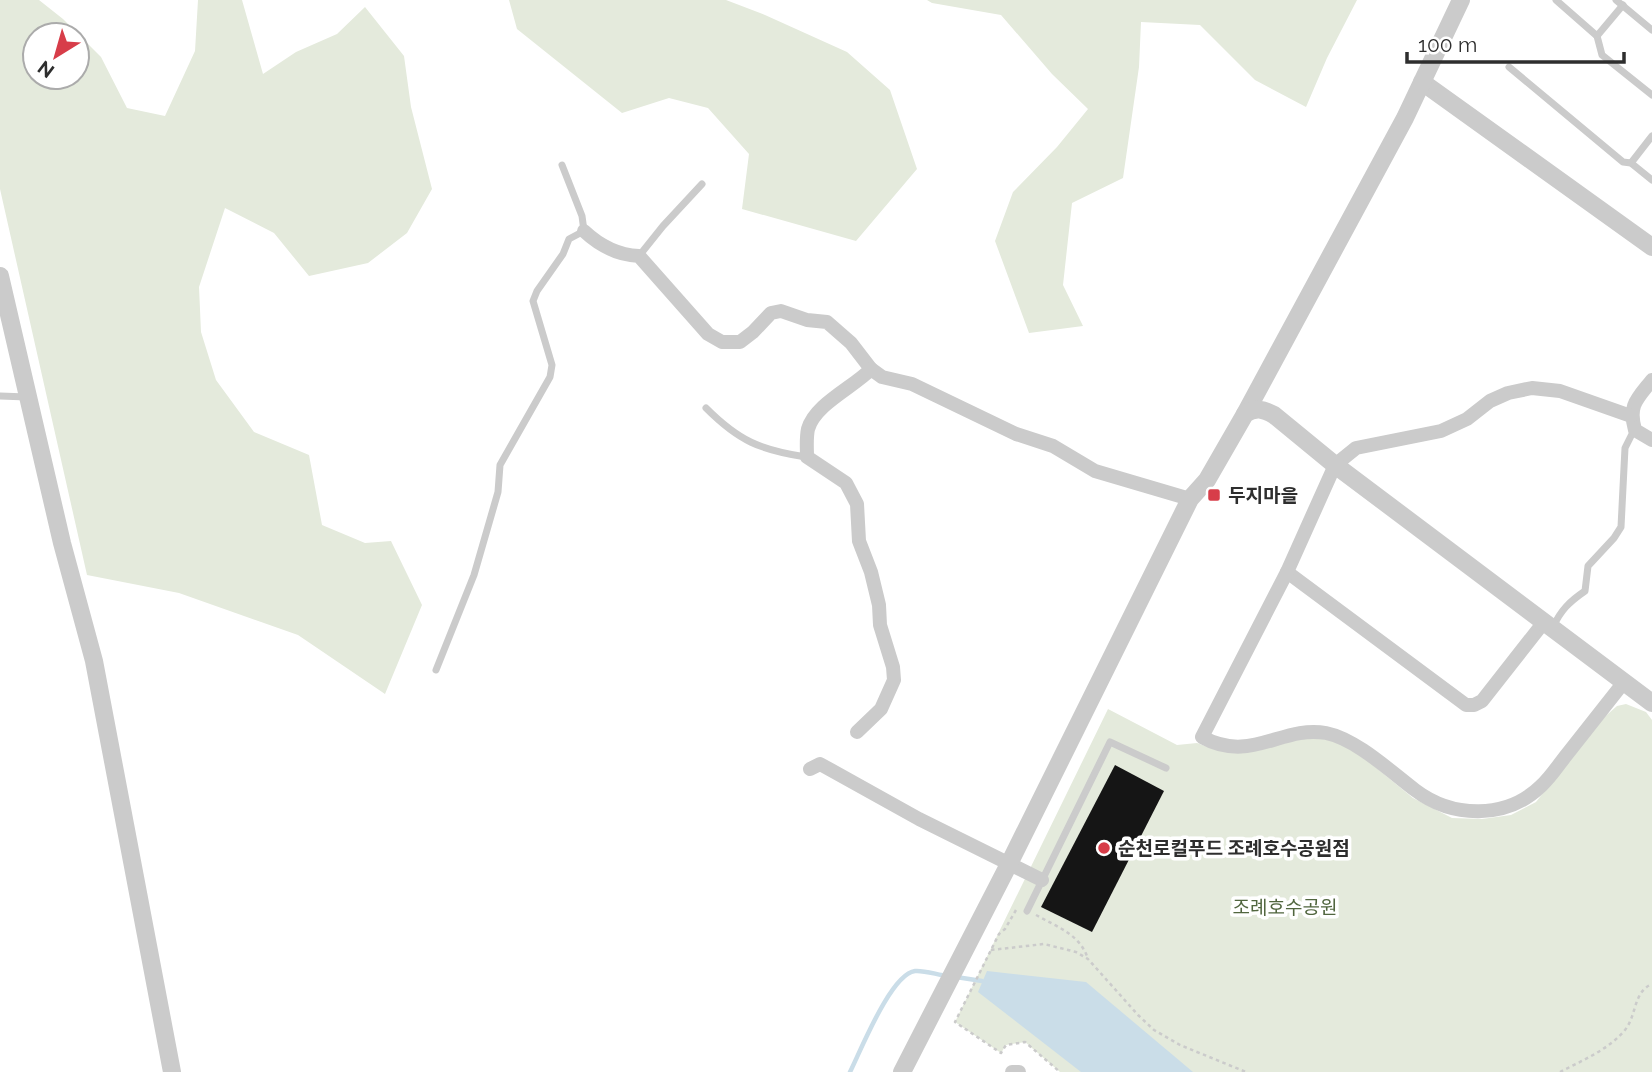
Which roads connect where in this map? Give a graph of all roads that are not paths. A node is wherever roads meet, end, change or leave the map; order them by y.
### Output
1 (1461, 0) edge
2 (1556, 0) edge
3 (1620, 3) edge
4 (1652, 30) edge
5 (1597, 36) junction
6 (1509, 67) dead end
7 (1422, 82) junction
8 (1652, 95) edge
9 (1652, 136) edge
10 (1631, 163) junction
11 (562, 165) dead end
12 (1652, 180) edge
13 (702, 184) dead end
14 (584, 231) junction
15 (1652, 247) edge
16 (639, 256) junction
17 (0, 276) edge
18 (871, 369) junction
19 (1652, 380) edge
20 (0, 396) edge
21 (27, 397) junction
22 (706, 408) dead end
23 (1245, 414) junction
24 (1633, 423) junction
25 (1652, 440) edge
26 (807, 457) junction
27 (1335, 465) junction
28 (1190, 499) junction
29 (1287, 572) junction
30 (1548, 624) junction
31 (436, 670) dead end
32 (1624, 682) junction
33 (1652, 703) edge
34 (857, 732) dead end
35 (1166, 768) dead end
36 (810, 769) dead end
37 (1009, 864) junction
38 (1042, 880) junction
39 (1027, 911) road end
40 (172, 1072) edge
41 (902, 1072) edge
42 (1012, 1072) edge
43 (1018, 1072) edge

1 - 7 street
2 - 5 lane
3 - 4 lane
3 - 5 lane
5 - 8 lane
6 - 10 lane
7 - 15 street
7 - 23 street
9 - 10 lane
10 - 12 lane
11 - 14 lane
13 - 16 lane
14 - 16 street
14 - 31 lane
16 - 18 street
17 - 21 street
18 - 26 street
18 - 28 street
19 - 24 street
20 - 21 lane
21 - 40 street
22 - 26 lane
23 - 27 street
23 - 28 street
24 - 25 street
24 - 27 street
24 - 30 lane
26 - 34 street
27 - 29 street
27 - 30 street
28 - 37 street
29 - 30 street
29 - 32 street
30 - 32 street
32 - 33 street
35 - 38 lane
36 - 37 street
37 - 38 street
37 - 41 street
38 - 39 lane
42 - 43 street

